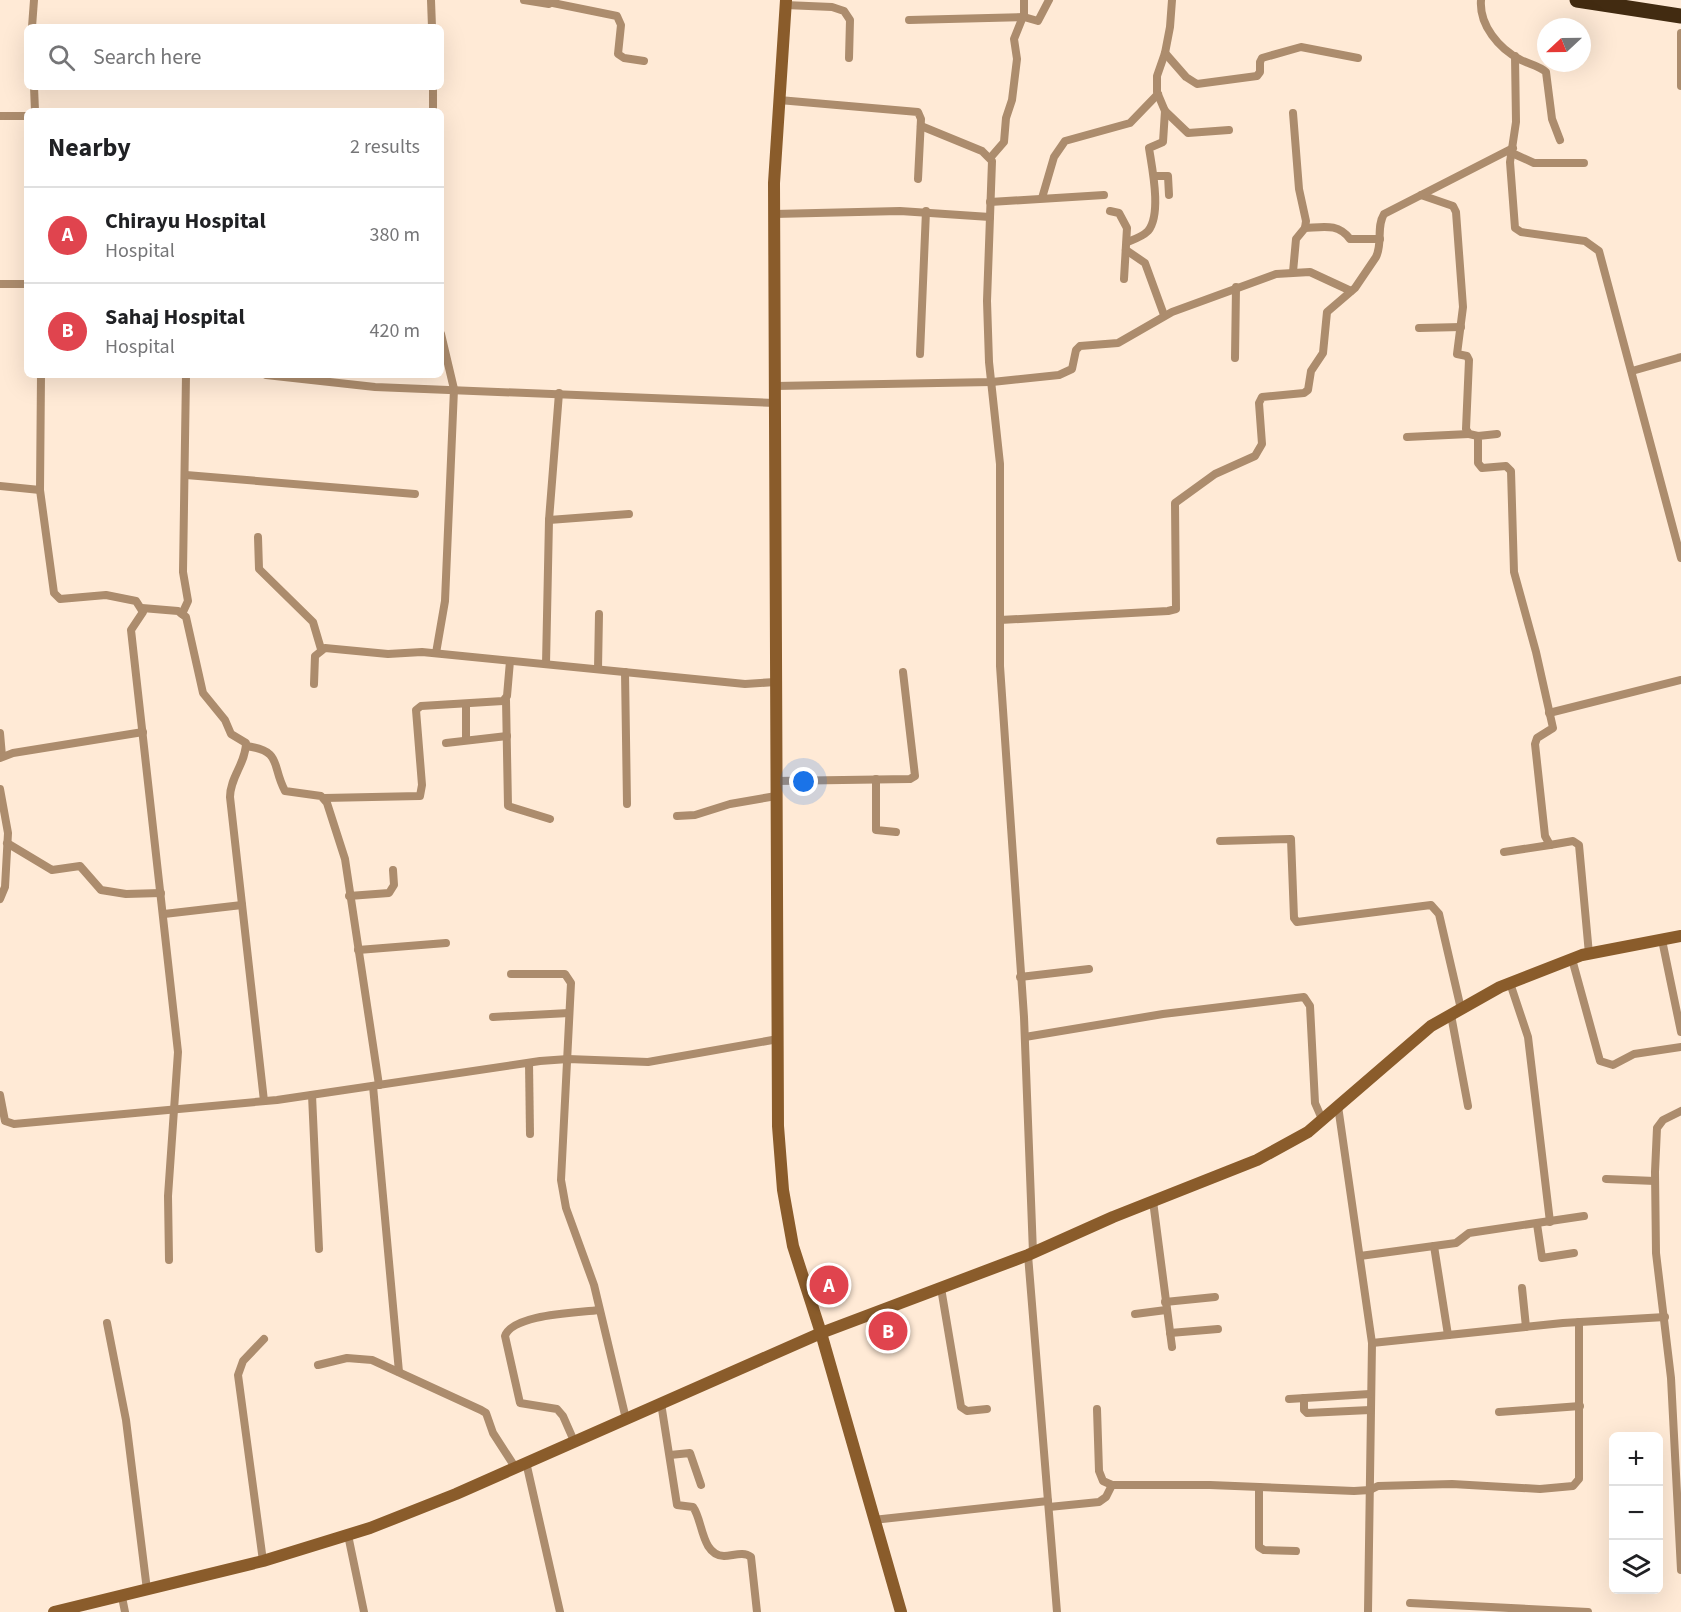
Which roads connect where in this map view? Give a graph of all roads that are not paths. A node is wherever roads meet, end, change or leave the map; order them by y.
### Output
1 (34, 0) edge
2 (431, 0) edge
3 (524, 0) edge
4 (1024, 0) edge
5 (1049, 0) edge
6 (1172, 0) edge
7 (1481, 0) edge
8 (1577, 0) edge
9 (1644, 0) edge
10 (554, 2) edge
11 (785, 3) edge
12 (1681, 6) edge
13 (1681, 16) edge
14 (1024, 17) junction
15 (909, 20) dead end
16 (32, 24) edge
17 (432, 24) edge
18 (1681, 33) edge
19 (1166, 53) junction
20 (1515, 56) junction
21 (849, 58) dead end
22 (1358, 58) dead end
23 (644, 61) dead end
24 (1681, 86) edge
25 (34, 90) edge
26 (433, 90) edge
27 (1158, 94) junction
28 (779, 100) junction
29 (35, 108) edge
30 (433, 108) edge
31 (1165, 111) junction
32 (1293, 113) dead end
33 (24, 116) edge
34 (0, 117) edge
35 (921, 126) junction
36 (1229, 130) dead end
37 (1560, 140) dead end
38 (1512, 151) junction
39 (991, 158) junction
40 (1584, 164) dead end
41 (1154, 176) junction
42 (918, 179) dead end
43 (1104, 195) dead end
44 (1169, 195) dead end
45 (1422, 195) junction
46 (1042, 198) junction
47 (990, 202) junction
48 (926, 211) junction
49 (1110, 211) dead end
50 (774, 214) junction
51 (990, 217) junction
52 (1305, 228) junction
53 (1380, 239) junction
54 (1127, 246) junction
55 (1293, 272) junction
56 (1124, 279) dead end
57 (0, 284) edge
58 (24, 284) edge
59 (1236, 288) junction
60 (1351, 291) junction
61 (1164, 315) junction
62 (1461, 327) junction
63 (1419, 328) dead end
64 (444, 347) edge
65 (920, 354) dead end
66 (1681, 357) edge
67 (1235, 358) dead end
68 (1632, 371) junction
69 (41, 378) edge
70 (186, 378) edge
71 (293, 378) edge
72 (374, 378) edge
73 (992, 382) junction
74 (775, 386) junction
75 (375, 387) junction
76 (454, 389) junction
77 (559, 393) junction
78 (775, 403) junction
79 (1497, 434) dead end
80 (1473, 435) junction
81 (1407, 437) dead end
82 (186, 475) junction
83 (0, 486) edge
84 (40, 490) junction
85 (415, 494) dead end
86 (629, 514) dead end
87 (549, 520) junction
88 (258, 537) dead end
89 (1681, 558) edge
90 (142, 608) junction
91 (182, 614) junction
92 (599, 614) dead end
93 (999, 620) junction
94 (321, 648) junction
95 (436, 653) junction
96 (510, 661) junction
97 (546, 664) junction
98 (598, 669) junction
99 (625, 672) junction
100 (903, 672) dead end
101 (1681, 680) edge
102 (775, 682) junction
103 (314, 684) dead end
104 (506, 700) junction
105 (466, 704) junction
106 (1549, 713) junction
107 (143, 732) junction
108 (0, 733) edge
109 (507, 736) junction
110 (466, 741) junction
111 (446, 742) dead end
112 (246, 746) junction
113 (1, 757) edge
114 (876, 780) junction
115 (776, 782) junction
116 (0, 789) edge
117 (776, 796) junction
118 (324, 798) junction
119 (627, 804) dead end
120 (677, 816) dead end
121 (549, 819) dead end
122 (896, 832) dead end
123 (1220, 841) dead end
124 (8, 843) junction
125 (1550, 845) junction
126 (1504, 852) dead end
127 (393, 870) dead end
128 (161, 893) junction
129 (350, 896) junction
130 (0, 899) edge
131 (242, 905) junction
132 (164, 914) junction
133 (1681, 936) edge
134 (1662, 940) junction
135 (446, 943) dead end
136 (358, 950) junction
137 (1589, 954) junction
138 (1572, 959) junction
139 (1089, 969) dead end
140 (511, 974) dead end
141 (1020, 976) junction
142 (1510, 983) junction
143 (1456, 1012) junction
144 (569, 1013) junction
145 (1679, 1014) edge
146 (493, 1017) dead end
147 (1681, 1032) edge
148 (1025, 1037) junction
149 (778, 1039) junction
150 (1681, 1047) edge
151 (568, 1059) junction
152 (529, 1063) junction
153 (376, 1085) junction
154 (0, 1095) edge
155 (312, 1095) junction
156 (264, 1101) junction
157 (1338, 1106) junction
158 (1468, 1106) dead end
159 (174, 1110) junction
160 (1681, 1111) edge
161 (1322, 1119) junction
162 (530, 1134) dead end
163 (1606, 1179) dead end
164 (1655, 1181) junction
165 (1153, 1201) junction
166 (1584, 1216) dead end
167 (1551, 1222) junction
168 (1537, 1224) junction
169 (1434, 1246) junction
170 (319, 1249) dead end
171 (1574, 1253) dead end
172 (1030, 1254) junction
173 (1360, 1256) junction
174 (169, 1260) dead end
175 (941, 1288) junction
176 (1522, 1288) dead end
177 (1215, 1297) dead end
178 (1166, 1306) junction
179 (599, 1310) junction
180 (1135, 1314) dead end
181 (1665, 1317) junction
182 (1579, 1322) junction
183 (107, 1323) dead end
184 (1527, 1327) junction
185 (1218, 1329) dead end
186 (821, 1333) junction
187 (1170, 1333) junction
188 (1448, 1335) junction
189 (264, 1340) dead end
190 (1372, 1343) junction
191 (1172, 1347) dead end
192 (318, 1365) dead end
193 (399, 1372) junction
194 (1370, 1394) junction
195 (1304, 1398) junction
196 (1289, 1399) dead end
197 (661, 1403) junction
198 (1580, 1406) junction
199 (1096, 1408) dead end
200 (987, 1409) dead end
201 (1370, 1410) junction
202 (1499, 1412) dead end
203 (626, 1419) junction
204 (574, 1441) junction
205 (670, 1455) junction
206 (521, 1465) junction
207 (701, 1485) dead end
208 (1112, 1485) junction
209 (1259, 1487) junction
210 (1370, 1490) junction
211 (1048, 1504) junction
212 (873, 1520) junction
213 (348, 1535) junction
214 (1296, 1551) dead end
215 (263, 1562) junction
216 (1681, 1570) edge
217 (147, 1590) junction
218 (122, 1597) junction
219 (1410, 1603) dead end
220 (54, 1612) edge
221 (125, 1612) edge
222 (364, 1612) edge
223 (560, 1612) edge
224 (757, 1612) edge
225 (901, 1612) edge
226 (1057, 1612) edge
227 (1368, 1612) edge
228 (1588, 1612) edge

1 - 16 street
2 - 17 street
3 - 10 street
4 - 14 street
5 - 14 street
6 - 19 street
7 - 20 street
8 - 13 highway
9 - 12 highway
10 - 23 street
11 - 21 street
11 - 28 street
14 - 15 street
14 - 39 street
18 - 24 street
19 - 22 street
19 - 27 street
20 - 37 street
20 - 38 street
25 - 29 street
26 - 30 street
27 - 31 street
27 - 46 street
28 - 35 street
28 - 50 street
31 - 36 street
31 - 41 street
32 - 52 street
33 - 34 street
35 - 39 street
35 - 42 street
38 - 40 street
38 - 45 street
38 - 68 street
39 - 47 street
41 - 44 street
41 - 54 street
43 - 46 street
45 - 53 street
45 - 62 street
46 - 47 street
47 - 51 street
48 - 50 street
48 - 51 street
48 - 65 street
49 - 54 street
50 - 74 street
51 - 73 street
52 - 53 street
52 - 55 street
53 - 60 street
54 - 56 street
54 - 61 street
55 - 59 street
55 - 60 street
57 - 58 street
59 - 61 street
59 - 67 street
60 - 93 street
61 - 73 street
62 - 63 street
62 - 80 street
64 - 76 street
66 - 68 street
68 - 89 street
69 - 84 street
70 - 82 street
71 - 75 street
72 - 75 street
73 - 74 street
73 - 93 street
74 - 78 street
75 - 76 street
76 - 77 street
76 - 95 street
77 - 78 street
77 - 87 street
78 - 102 street
79 - 80 street
80 - 81 street
80 - 106 street
82 - 85 street
82 - 91 street
83 - 84 street
84 - 90 street
86 - 87 street
87 - 97 street
88 - 94 street
90 - 91 street
90 - 107 street
91 - 112 street
92 - 98 street
93 - 141 street
94 - 95 street
94 - 103 street
95 - 96 street
96 - 97 street
96 - 104 street
97 - 98 street
98 - 99 street
99 - 102 street
99 - 119 street
100 - 114 street
101 - 106 street
102 - 115 street
104 - 105 street
104 - 109 street
105 - 110 street
105 - 118 street
106 - 125 street
107 - 113 street
107 - 128 street
108 - 113 street
109 - 110 street
109 - 121 street
110 - 111 street
112 - 118 street
112 - 131 street
114 - 115 street
114 - 122 street
115 - 117 street
116 - 124 street
117 - 120 street
117 - 149 street
118 - 129 street
123 - 143 street
124 - 128 street
124 - 130 street
125 - 126 street
125 - 137 street
127 - 129 street
128 - 132 street
129 - 136 street
131 - 132 street
131 - 156 street
132 - 159 street
133 - 134 street
134 - 137 street
134 - 145 street
135 - 136 street
136 - 153 street
137 - 138 street
138 - 142 street
138 - 150 street
139 - 141 street
140 - 144 street
141 - 148 street
142 - 143 street
142 - 167 street
143 - 157 street
143 - 158 street
144 - 146 street
144 - 151 street
145 - 147 street
148 - 161 street
148 - 172 street
149 - 151 street
149 - 186 street
151 - 152 street
151 - 179 street
152 - 153 street
152 - 162 street
153 - 155 street
153 - 193 street
154 - 159 street
155 - 156 street
155 - 170 street
156 - 159 street
157 - 161 street
157 - 173 street
159 - 174 street
160 - 164 street
161 - 165 street
163 - 164 street
164 - 181 street
165 - 172 street
165 - 178 street
166 - 167 street
167 - 168 street
168 - 169 street
168 - 171 street
169 - 173 street
169 - 188 street
172 - 175 street
172 - 211 street
173 - 190 street
175 - 186 street
175 - 200 street
176 - 184 street
177 - 178 street
178 - 180 street
178 - 187 street
179 - 203 street
179 - 204 street
181 - 182 street
181 - 216 street
182 - 184 street
182 - 198 street
183 - 217 street
184 - 188 street
185 - 187 street
186 - 197 street
186 - 212 street
187 - 191 street
188 - 190 street
189 - 215 street
190 - 194 street
192 - 193 street
193 - 206 street
194 - 195 street
194 - 201 street
195 - 196 street
195 - 201 street
197 - 203 street
197 - 205 street
198 - 202 street
198 - 210 street
199 - 208 street
201 - 210 street
203 - 204 street
204 - 206 street
205 - 207 street
205 - 224 street
206 - 213 street
206 - 223 street
208 - 209 street
208 - 211 street
209 - 210 street
209 - 214 street
210 - 227 street
211 - 212 street
211 - 226 street
212 - 225 street
213 - 215 street
213 - 222 street
215 - 217 street
217 - 218 street
218 - 220 street
218 - 221 street
219 - 228 street

